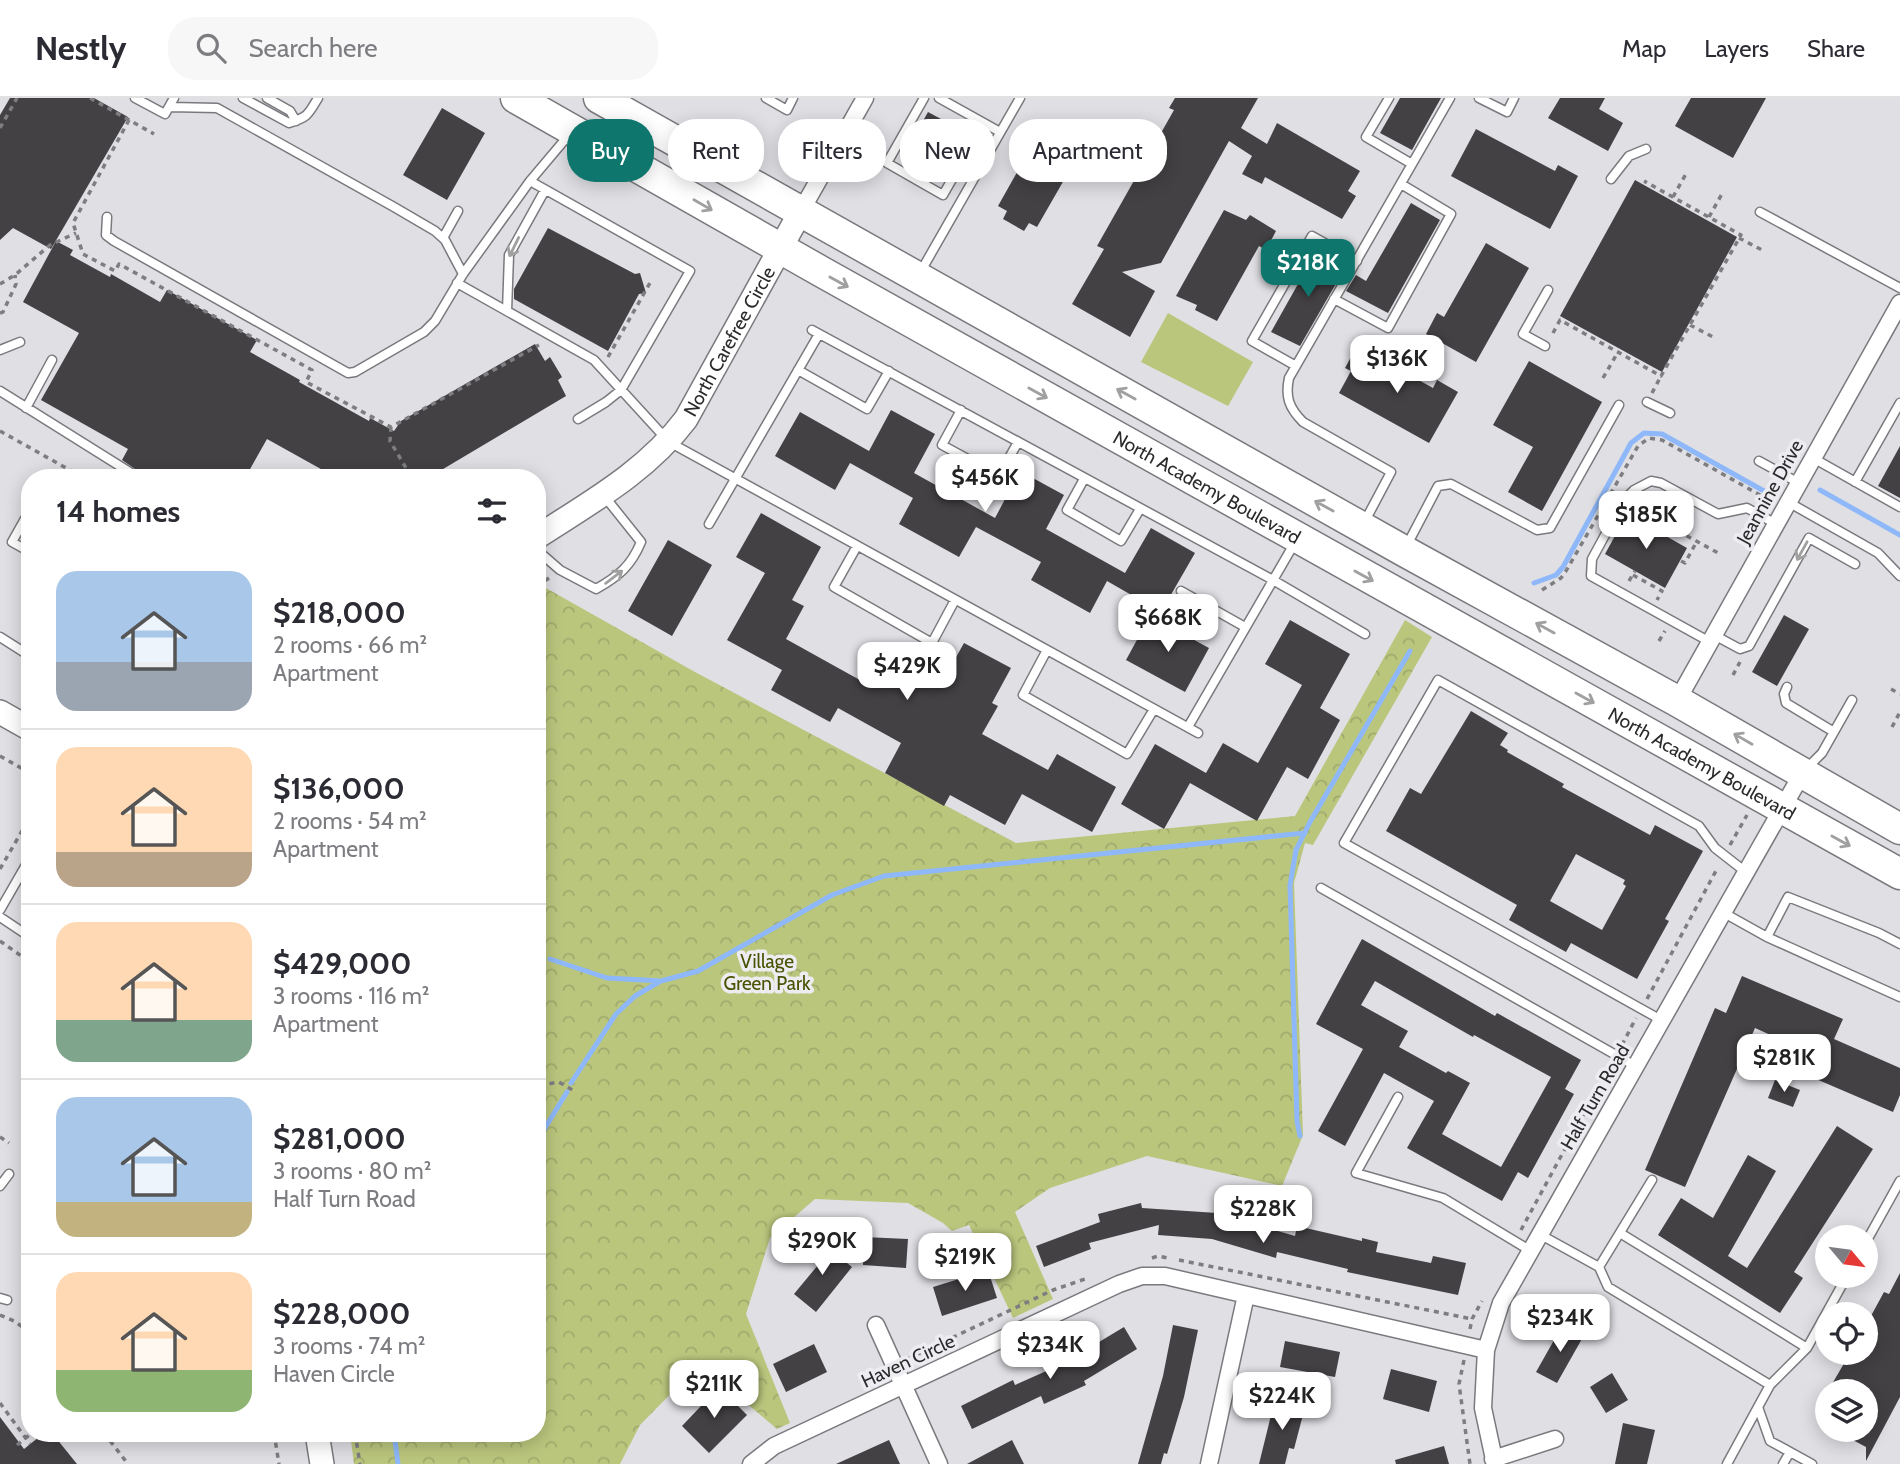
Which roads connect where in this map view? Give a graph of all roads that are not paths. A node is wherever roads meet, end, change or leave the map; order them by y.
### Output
1 (135, 98) edge
2 (174, 98) edge
3 (243, 98) edge
4 (267, 98) edge
5 (318, 98) edge
6 (516, 98) edge
7 (599, 98) edge
8 (766, 98) edge
9 (793, 98) edge
10 (865, 98) edge
11 (924, 98) edge
12 (939, 98) edge
13 (1020, 98) edge
14 (1389, 98) edge
15 (1450, 98) edge
16 (1479, 98) edge
17 (1514, 98) edge
18 (170, 107) junction
19 (977, 119) edge
20 (296, 121) junction
21 (567, 128) edge
22 (995, 129) edge
23 (1000, 132) junction
24 (567, 138) edge
25 (1646, 149) dead end
26 (1412, 164) junction
27 (654, 177) edge
28 (1611, 179) dead end
29 (530, 181) junction
30 (950, 182) edge
31 (1401, 184) junction
32 (545, 190) junction
33 (943, 195) junction
34 (960, 204) junction
35 (458, 211) dead end
36 (801, 211) junction
37 (1760, 212) dead end
38 (107, 217) dead end
39 (443, 238) junction
40 (779, 248) junction
41 (1357, 261) junction
42 (463, 274) junction
43 (918, 277) junction
44 (457, 283) junction
45 (1900, 288) edge
46 (1548, 290) dead end
47 (1334, 299) junction
48 (1900, 303) edge
49 (507, 311) junction
50 (20, 342) dead end
51 (1545, 346) dead end
52 (0, 350) edge
53 (52, 360) dead end
54 (1296, 366) junction
55 (798, 370) junction
56 (889, 371) junction
57 (621, 390) junction
58 (0, 391) edge
59 (1647, 402) dead end
60 (1900, 403) edge
61 (1619, 405) dead end
62 (26, 408) junction
63 (961, 410) junction
64 (1670, 413) dead end
65 (578, 419) dead end
66 (669, 442) junction
67 (1018, 442) junction
68 (1813, 458) junction
69 (1759, 461) dead end
70 (124, 469) edge
71 (736, 479) junction
72 (1084, 479) junction
73 (1855, 482) junction
74 (1799, 483) junction
75 (603, 494) junction
76 (1788, 502) junction
77 (1900, 507) edge
78 (1140, 509) junction
79 (709, 524) dead end
80 (1776, 524) junction
81 (21, 526) edge
82 (1363, 527) junction
83 (546, 531) edge
84 (1297, 538) junction
85 (857, 546) junction
86 (21, 547) edge
87 (1405, 551) junction
88 (546, 558) edge
89 (1855, 564) dead end
90 (1900, 576) edge
91 (1273, 580) junction
92 (1181, 591) dead end
93 (955, 600) junction
94 (1245, 627) junction
95 (1364, 634) dead end
96 (0, 637) edge
97 (1712, 638) junction
98 (21, 650) edge
99 (1047, 650) junction
100 (1787, 687) dead end
101 (1852, 700) dead end
102 (1676, 701) junction
103 (1154, 709) junction
104 (0, 712) edge
105 (21, 724) edge
106 (1188, 727) junction
107 (1834, 732) junction
108 (1198, 733) dead end
109 (1803, 772) junction
110 (1782, 808) junction
111 (1900, 829) edge
112 (1747, 873) junction
113 (21, 874) edge
114 (1900, 874) edge
115 (1321, 888) dead end
116 (0, 910) edge
117 (1724, 913) junction
118 (0, 917) edge
119 (21, 931) edge
120 (1767, 937) junction
121 (1900, 944) edge
122 (1900, 997) edge
123 (1663, 1021) junction
124 (1637, 1067) junction
125 (1398, 1097) dead end
126 (9, 1174) dead end
127 (1652, 1180) dead end
128 (1900, 1181) edge
129 (0, 1186) edge
130 (1875, 1225) edge
131 (1620, 1233) junction
132 (1541, 1235) junction
133 (1532, 1251) junction
134 (1600, 1267) junction
135 (1840, 1288) edge
136 (1246, 1295) junction
137 (876, 1325) dead end
138 (1807, 1348) junction
139 (1486, 1350) junction
140 (1770, 1385) junction
141 (904, 1386) junction
142 (1758, 1406) junction
143 (1555, 1439) dead end
144 (318, 1442) edge
145 (1790, 1452) junction
146 (1494, 1462) edge
147 (321, 1464) edge
148 (751, 1464) edge
149 (939, 1464) edge
150 (1209, 1464) edge
151 (1727, 1464) edge
152 (1783, 1464) edge
153 (1812, 1464) edge

1 - 18 lane
2 - 18 lane
3 - 20 lane
4 - 20 lane
5 - 20 lane
6 - 21 highway, North Academy Boulevard
7 - 36 highway, North Academy Boulevard
8 - 9 lane
10 - 36 street, North Carefree Circle
11 - 33 lane
12 - 19 lane
13 - 23 lane
14 - 26 lane
15 - 26 lane
16 - 17 lane
18 - 39 lane
22 - 23 lane
23 - 34 lane
24 - 29 lane
25 - 28 lane
26 - 31 lane
27 -> 40 highway, North Academy Boulevard
29 - 32 lane
29 - 42 lane
30 - 33 lane
31 - 41 lane
31 - 47 lane
32 -> 49 lane
32 - 57 lane
33 - 34 lane
34 - 43 lane
35 - 39 lane
36 - 40 main road, North Carefree Circle
36 - 43 highway, North Academy Boulevard
37 - 45 lane
38 - 44 lane
39 - 42 lane
40 - 66 main road, North Carefree Circle
40 -> 84 highway, North Academy Boulevard
41 - 47 lane
41 - 54 lane
42 - 44 lane
82 -> 43 highway, North Academy Boulevard
44 - 49 lane
46 - 51 lane
47 - 54 lane
48 - 68 street, Jeannine Drive
49 - 57 lane
50 - 52 lane
53 - 62 lane
54 - 82 lane
55 - 56 lane
55 - 56 lane
55 - 71 lane
56 - 63 lane
57 - 65 lane
57 - 66 lane
58 - 62 lane
59 - 64 lane
60 - 73 lane
61 - 87 lane
62 - 70 lane
63 - 67 lane
63 - 67 lane
66 - 71 lane
66 - 75 main road, North Carefree Circle
67 - 72 lane
68 - 73 lane
68 - 74 street, Jeannine Drive
69 - 74 lane
71 - 79 lane
71 - 85 lane
72 - 78 lane
72 - 78 lane
73 - 77 lane
74 - 76 street, Jeannine Drive
75 - 83 main road, North Carefree Circle
88 -> 75 lane
76 - 80 street, Jeannine Drive
76 - 90 lane
78 - 91 lane
80 - 97 street, Jeannine Drive
80 - 97 lane
81 - 86 lane
82 - 87 highway, North Academy Boulevard
84 - 91 lane
84 -> 110 highway, North Academy Boulevard
85 - 93 lane
85 - 93 lane
102 -> 87 highway, North Academy Boulevard
89 -> 97 lane
91 - 94 lane
91 - 95 lane
92 - 94 lane
93 - 99 lane
94 - 106 lane
96 - 98 lane
97 - 102 street, Jeannine Drive
99 - 103 lane
99 - 103 lane
100 - 107 lane
101 - 107 lane
109 -> 102 highway, North Academy Boulevard
103 - 106 lane
104 - 105 main road
106 - 108 lane
107 - 109 lane
109 - 110 street, Half Turn Road
109 - 111 highway, North Academy Boulevard
110 - 112 street, Half Turn Road
110 -> 114 highway, North Academy Boulevard
112 - 117 street, Half Turn Road
112 - 123 lane
113 - 116 lane
115 - 124 lane
117 - 120 lane
117 - 123 street, Half Turn Road
118 - 119 lane
120 - 121 lane
120 - 122 lane
123 - 124 street, Half Turn Road
124 - 132 street, Half Turn Road
125 - 133 lane
126 - 129 lane
127 - 131 lane
128 - 130 lane
131 - 134 lane
131 - 138 lane
132 - 133 street, Half Turn Road
132 - 134 lane
133 - 139 street, Half Turn Road
134 - 140 lane
135 - 138 lane
136 - 139 street, Haven Circle
136 - 141 street, Haven Circle
136 - 150 street
137 - 141 street
138 - 140 lane
139 - 146 street, Half Turn Road
140 - 142 lane
141 - 148 street, Haven Circle
141 - 149 street
142 - 145 lane
142 - 151 lane
143 - 146 street, Half Turn Road
144 - 147 main road
145 - 152 lane
145 - 153 lane

